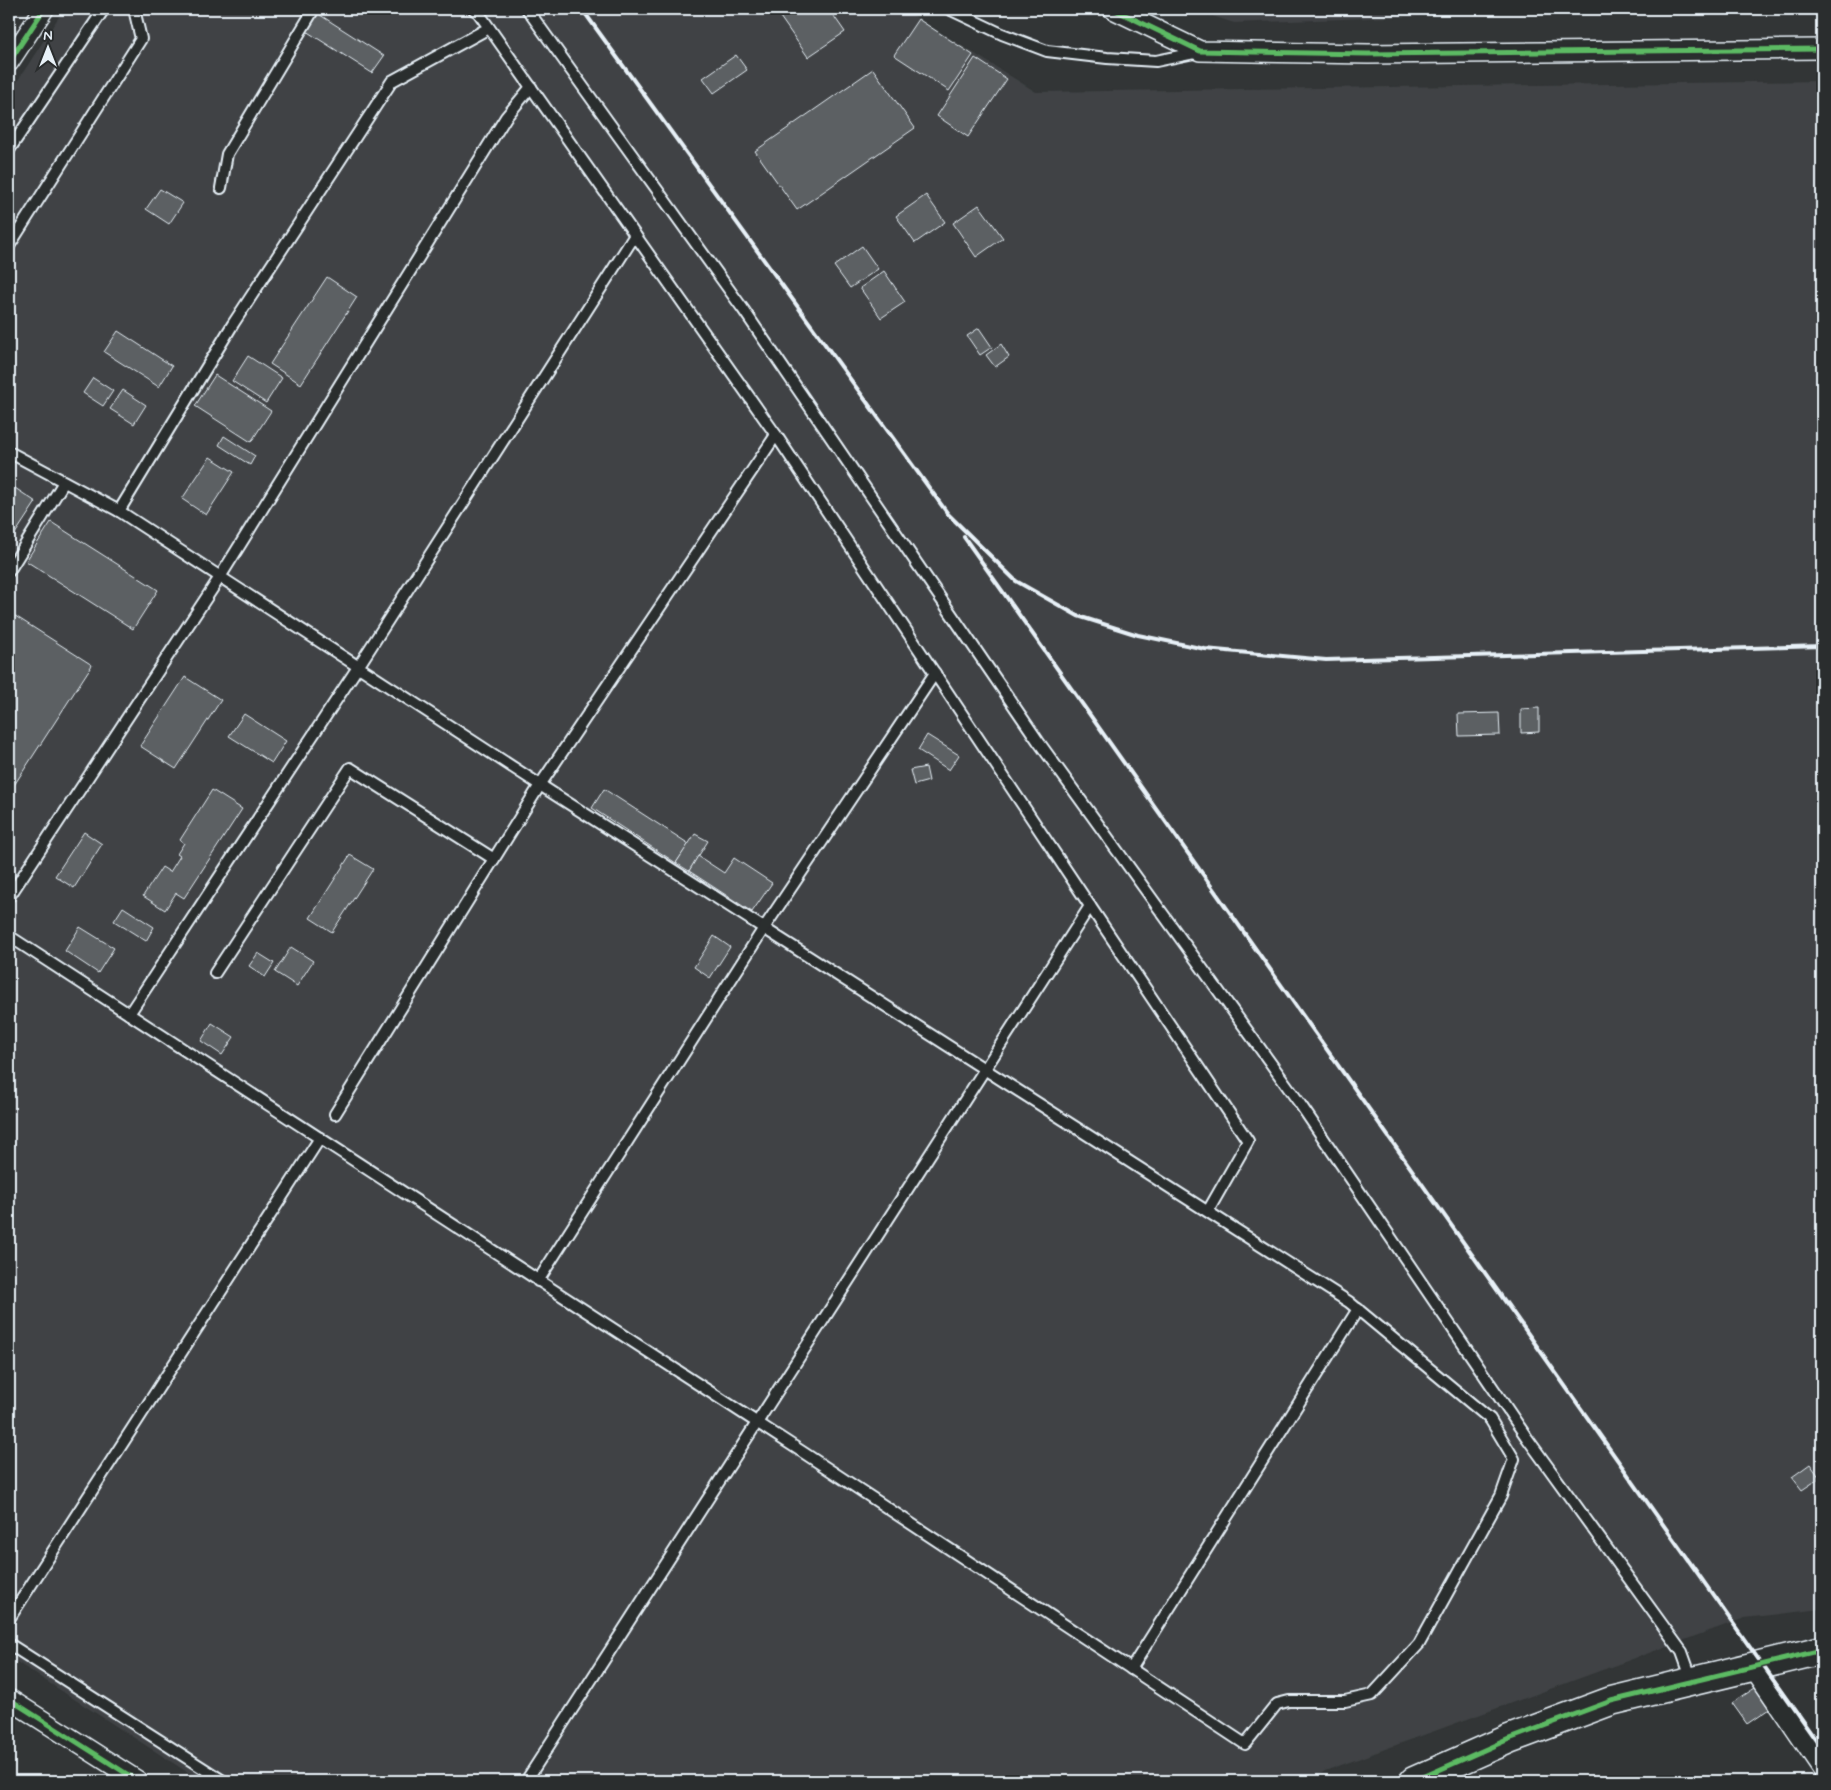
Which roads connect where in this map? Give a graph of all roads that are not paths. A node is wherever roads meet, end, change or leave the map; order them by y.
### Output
1 (44, 9) edge
2 (104, 9) edge
3 (134, 9) edge
4 (314, 9) edge
5 (473, 9) edge
6 (527, 9) edge
7 (949, 9) edge
8 (1114, 9) edge
9 (489, 28) junction
10 (1822, 49) edge
11 (1200, 51) junction
12 (9, 62) edge
13 (531, 87) junction
14 (9, 150) edge
15 (221, 188) dead end
16 (635, 235) junction
17 (9, 246) edge
18 (776, 436) junction
19 (9, 452) edge
20 (64, 482) junction
21 (119, 511) junction
22 (9, 571) edge
23 (220, 577) junction
24 (358, 667) junction
25 (934, 673) junction
26 (540, 785) junction
27 (494, 859) junction
28 (9, 897) edge
29 (1090, 906) junction
30 (764, 928) junction
31 (9, 936) edge
32 (215, 973) dead end
33 (128, 1014) junction
34 (985, 1068) junction
35 (335, 1114) dead end
36 (320, 1138) junction
37 (1208, 1211) junction
38 (538, 1281) junction
39 (1358, 1309) junction
40 (756, 1423) junction
41 (9, 1619) edge
42 (9, 1644) edge
43 (1822, 1650) edge
44 (1753, 1667) junction
45 (1131, 1669) junction
46 (1693, 1680) junction
47 (9, 1699) edge
48 (1822, 1768) edge
49 (138, 1781) edge
50 (223, 1781) edge
51 (526, 1781) edge
52 (1414, 1781) edge

1 - 12 street
2 - 14 lane
3 - 17 lane
4 - 15 lane
5 - 9 lane
6 - 46 lane
7 - 11 lane
8 - 11 street
9 - 13 lane
9 - 21 lane
10 - 11 street
13 - 16 lane
13 - 23 lane
16 - 18 lane
16 - 24 lane
18 - 25 lane
18 - 26 lane
19 - 20 lane
20 - 21 lane
20 - 22 lane
21 - 23 lane
23 - 24 lane
23 - 28 lane
24 - 26 lane
24 - 33 lane
25 - 29 lane
25 - 30 lane
26 - 27 lane
26 - 30 lane
27 - 32 lane
27 - 35 lane
29 - 34 lane
29 - 37 lane
30 - 34 lane
30 - 38 lane
31 - 33 lane
33 - 36 lane
34 - 37 lane
34 - 40 lane
36 - 38 lane
36 - 41 lane
37 - 39 lane
38 - 40 lane
39 - 45 lane
39 - 45 lane
40 - 45 lane
40 - 51 lane
42 - 50 lane
43 - 44 street
44 - 46 street
44 - 48 street
46 - 52 street
47 - 49 street

